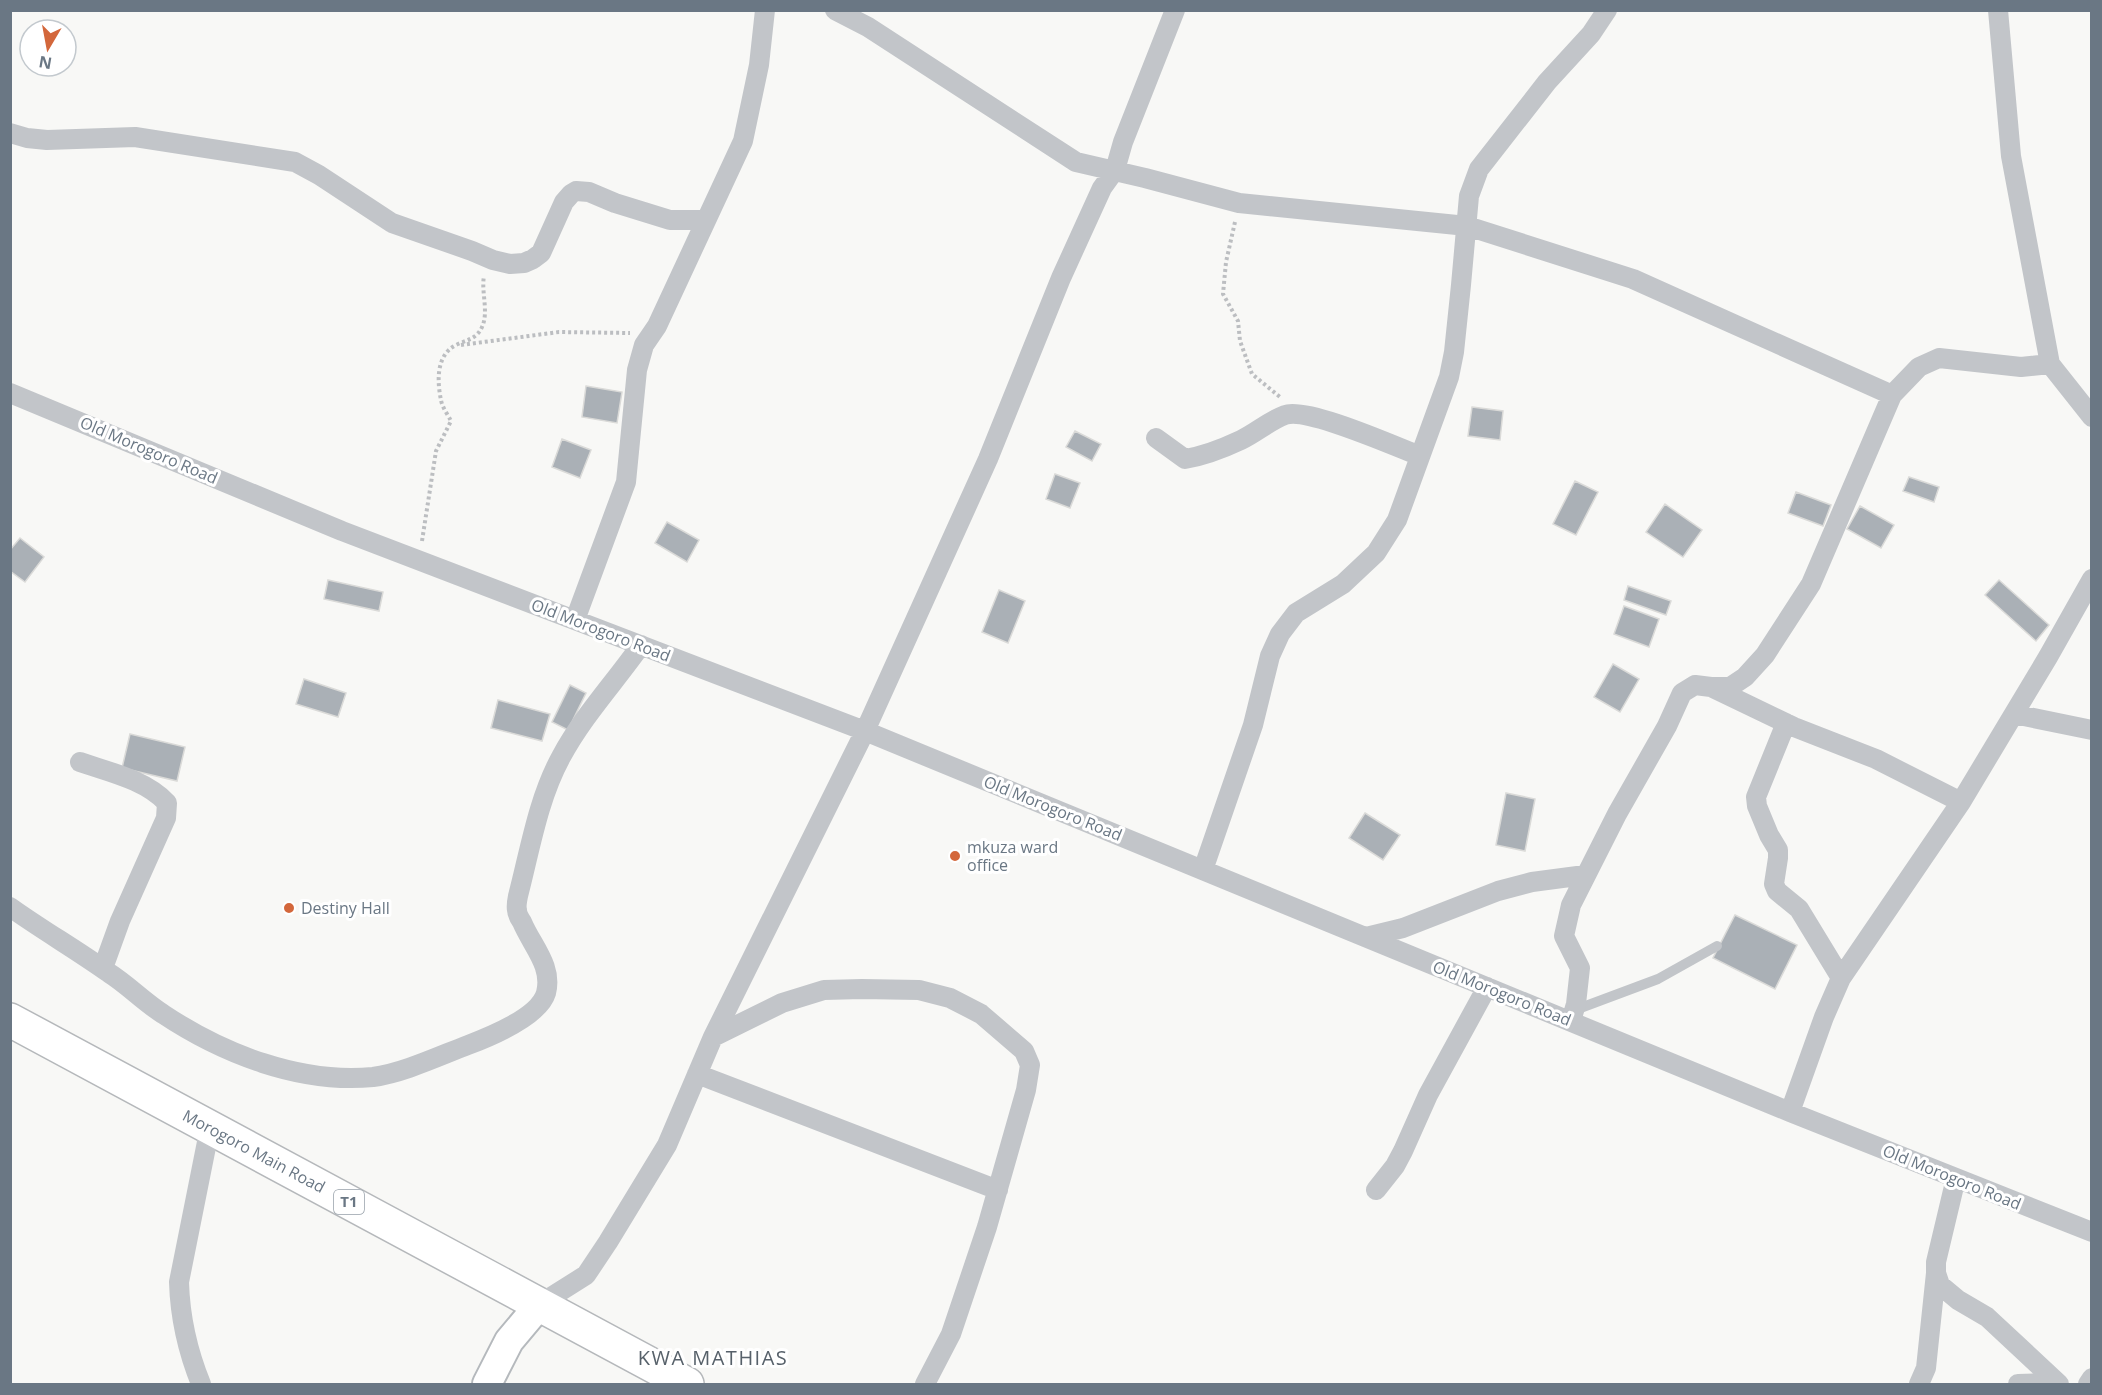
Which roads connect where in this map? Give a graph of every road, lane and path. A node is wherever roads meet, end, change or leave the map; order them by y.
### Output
1 (765, 10) edge
2 (835, 10) edge
3 (1175, 10) edge
4 (1607, 10) edge
5 (1998, 10) edge
6 (10, 133) edge
7 (1076, 162) junction
8 (1115, 170) junction
9 (1102, 188) junction
10 (1239, 203) junction
11 (706, 220) junction
12 (1467, 226) junction
13 (493, 260) junction
14 (652, 333) junction
15 (453, 346) junction
16 (2050, 364) junction
17 (10, 393) edge
18 (1892, 395) junction
19 (1310, 416) junction
20 (2091, 417) edge
21 (1156, 438) dead end
22 (1420, 456) junction
23 (419, 560) junction
24 (2091, 579) edge
25 (575, 620) junction
26 (641, 645) junction
27 (1711, 687) junction
28 (2014, 714) junction
29 (1786, 723) junction
30 (2091, 730) edge
31 (865, 731) junction
32 (80, 762) dead end
33 (1961, 802) junction
34 (1203, 870) junction
35 (1585, 875) junction
36 (10, 908) edge
37 (1365, 937) junction
38 (1717, 946) dead end
39 (103, 968) junction
40 (1840, 978) junction
41 (1487, 987) junction
42 (1573, 1016) junction
43 (10, 1020) edge
44 (713, 1037) junction
45 (697, 1074) junction
46 (1791, 1112) junction
47 (210, 1127) junction
48 (1956, 1178) junction
49 (998, 1190) junction
50 (1376, 1190) dead end
51 (2091, 1232) edge
52 (1936, 1273) junction
53 (540, 1304) junction
54 (2091, 1378) edge
55 (201, 1384) edge
56 (487, 1384) edge
57 (687, 1384) edge
58 (925, 1384) edge
59 (1919, 1384) edge
60 (2018, 1384) edge
61 (2058, 1384) edge
62 (2088, 1384) edge

1 - 11 street
2 - 7 street
3 - 8 street
4 - 12 street
5 - 16 street
6 - 13 street
7 - 8 street
7 - 9 street
8 - 9 street
8 - 10 street
9 - 31 street
10 - 12 street
10 - 19 path
11 - 13 street
11 - 14 street
12 - 18 street
12 - 22 street
13 - 15 path
14 - 15 path
14 - 25 street
15 - 23 path
16 - 18 street
16 - 20 street
17 - 23 street, Old Morogoro Road
18 - 27 street
19 - 21 street
19 - 22 street
22 - 34 street
23 - 25 street, Old Morogoro Road
24 - 28 street
25 - 26 street, Old Morogoro Road
26 - 31 street, Old Morogoro Road
26 - 39 street
27 - 29 street
27 - 35 street
28 - 30 street
28 - 33 street
29 - 33 street
29 - 40 street
31 - 34 street, Old Morogoro Road
31 - 44 street
32 - 39 street
33 - 40 street
34 - 37 street, Old Morogoro Road
35 - 37 street
35 - 42 street
36 - 39 street
37 - 41 street, Old Morogoro Road
38 - 42 lane
40 - 46 street
41 - 42 street, Old Morogoro Road
41 - 50 street
42 - 46 street, Old Morogoro Road
43 - 47 highway, Morogoro Main Road / T1
44 - 45 street
44 - 49 street
45 - 49 street
45 - 53 street
46 - 48 street, Old Morogoro Road
47 - 53 highway, Morogoro Main Road / T1
47 - 55 street
48 - 51 street, Old Morogoro Road
48 - 52 street
49 - 58 street
52 - 59 street
52 - 61 street
53 - 56 street
53 - 57 highway, Morogoro Main Road / T1
54 - 62 street
60 - 61 street

